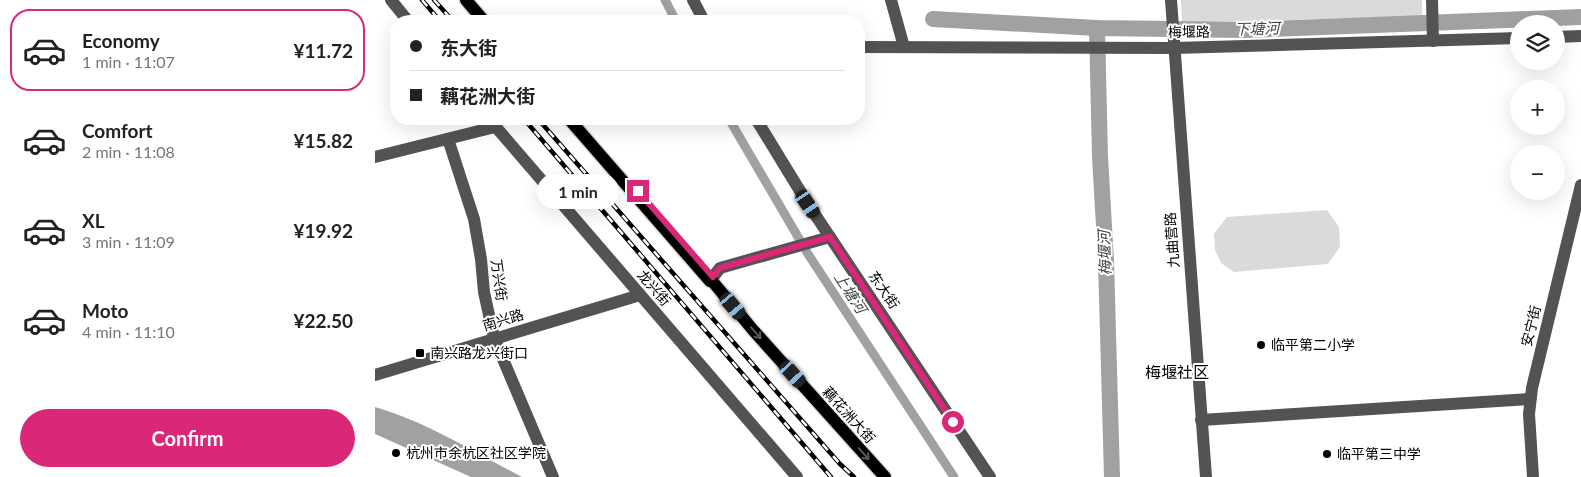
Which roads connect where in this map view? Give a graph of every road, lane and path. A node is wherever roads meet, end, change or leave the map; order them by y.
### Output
1 (391, 0) edge
2 (465, 0) edge
3 (474, 0) edge
4 (693, 0) edge
5 (891, 0) edge
6 (1171, 0) edge
7 (1432, 0) edge
8 (404, 15) edge
9 (479, 15) edge
10 (487, 15) edge
11 (702, 15) edge
12 (1581, 36) edge
13 (1565, 37) edge
14 (1510, 38) edge
15 (1433, 40) junction
16 (865, 47) edge
17 (904, 47) junction
18 (1174, 48) junction
19 (486, 125) edge
20 (494, 125) edge
21 (574, 125) edge
22 (581, 125) edge
23 (760, 125) edge
24 (448, 139) junction
25 (375, 157) edge
26 (1581, 184) edge
27 (830, 237) junction
28 (712, 280) junction
29 (640, 295) junction
30 (494, 338) junction
31 (375, 375) edge
32 (1530, 399) junction
33 (1201, 420) junction
34 (553, 477) edge
35 (797, 477) edge
36 (885, 477) edge
37 (989, 477) edge
38 (1205, 477) edge
39 (1533, 477) edge

1 - 8 street
2 - 9 main road
3 - 10 main road
4 - 11 street
5 - 17 street
6 - 18 street, 九曲营路
7 - 15 street
12 - 13 street
14 - 15 street, 梅堰路
15 - 18 street, 梅堰路
16 - 17 street, 梅堰路
17 - 18 street, 梅堰路
18 - 33 street, 九曲营路
19 - 24 street
20 - 29 street, 龙兴街
21 - 28 main road, 藕花洲大街
22 - 28 main road, 藕花洲大街
23 - 27 street, 东大街
24 - 25 street
24 - 30 street, 万兴街
26 - 32 street, 安宁街
27 - 28 street
27 - 37 street, 东大街
28 -> 36 main road, 藕花洲大街
29 - 30 street, 南兴路
29 - 35 street, 龙兴街
30 - 31 street, 南兴路
30 - 34 street, 万兴街
32 - 33 street
32 - 39 street, 安宁街
33 - 38 street, 九曲营路

